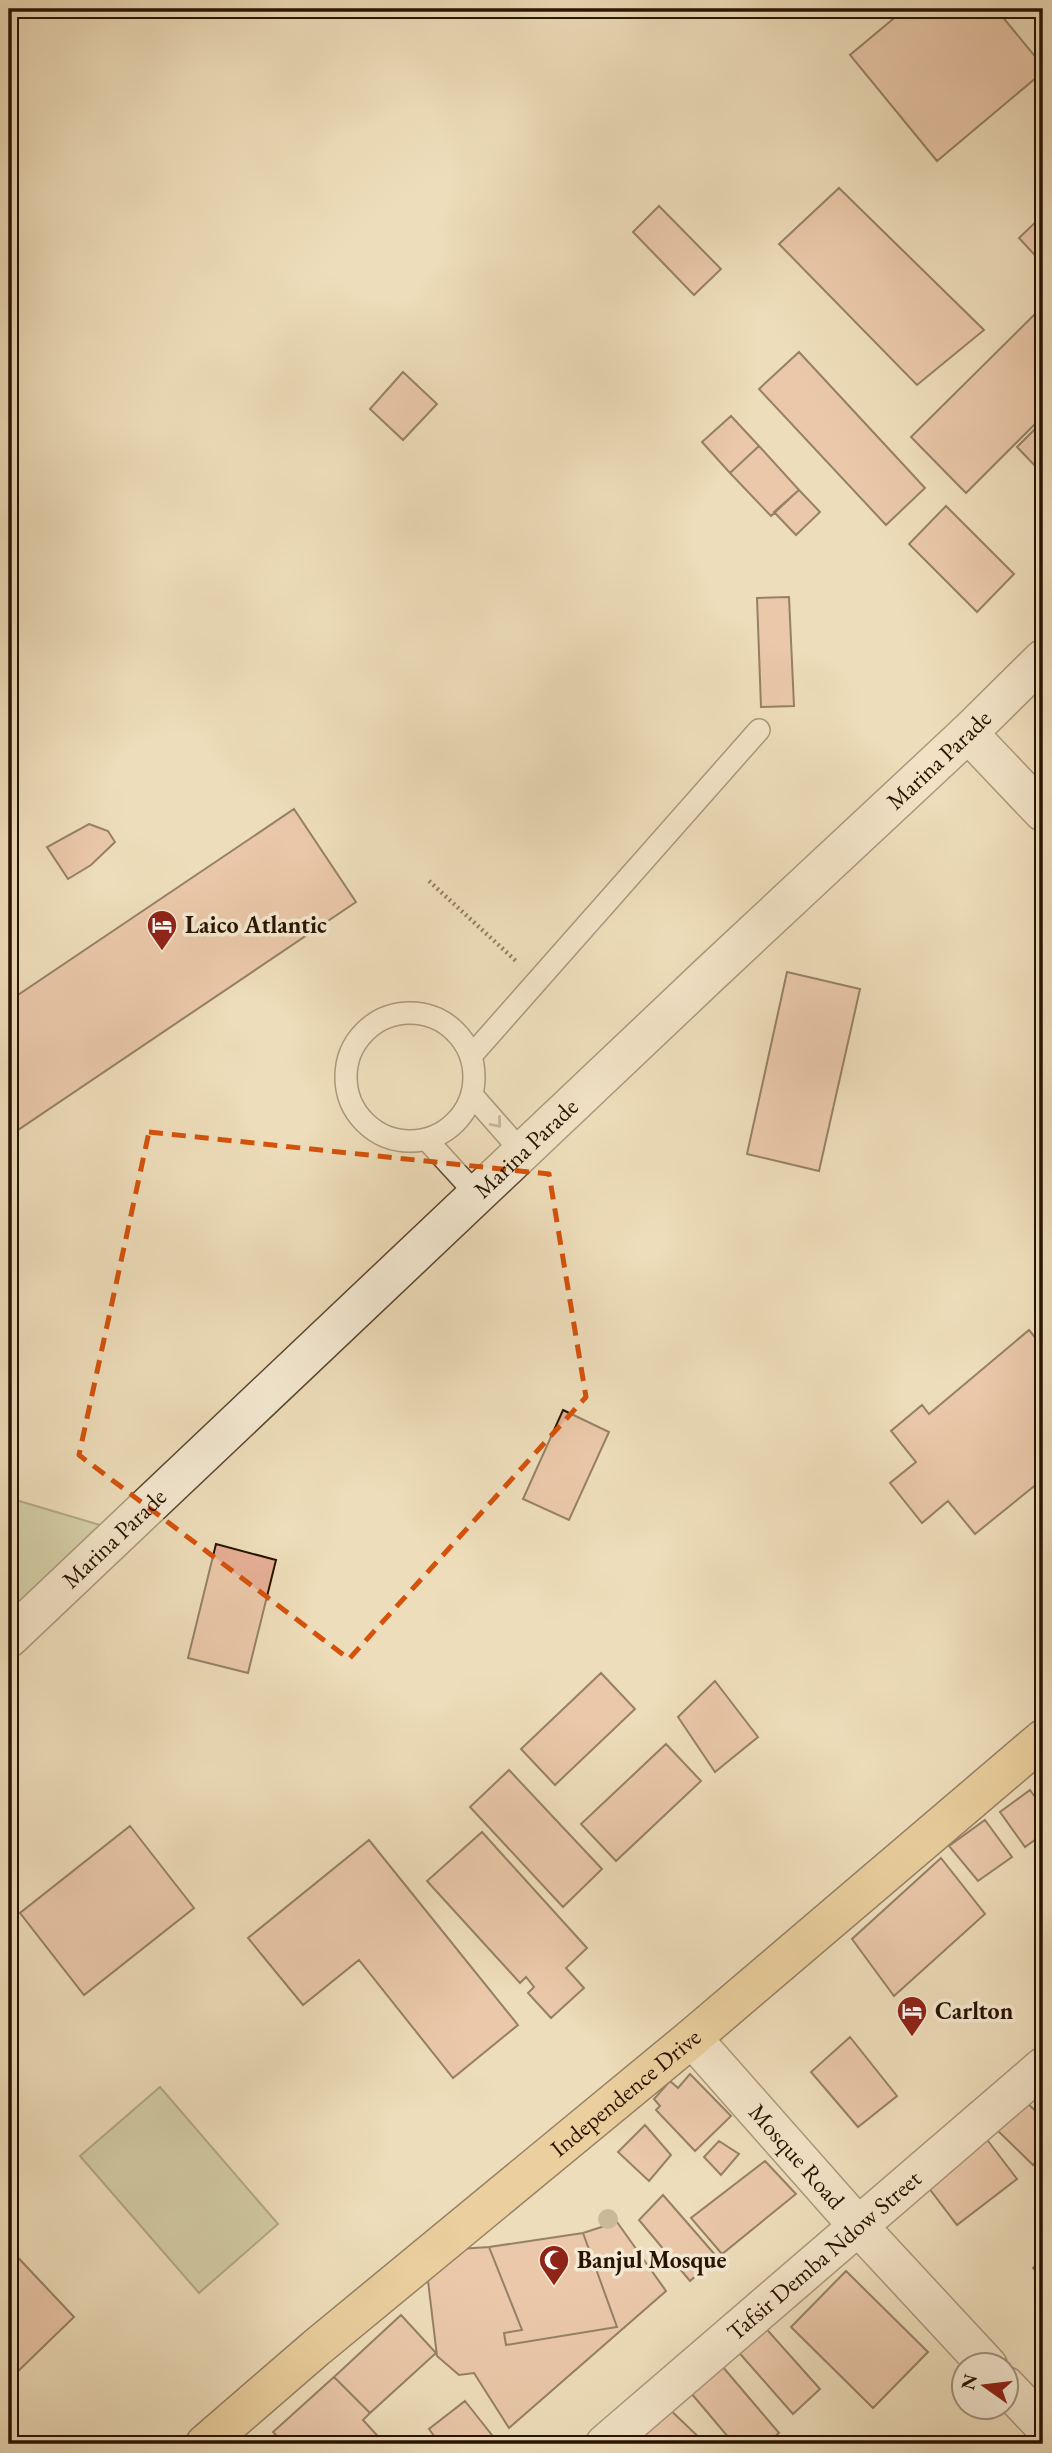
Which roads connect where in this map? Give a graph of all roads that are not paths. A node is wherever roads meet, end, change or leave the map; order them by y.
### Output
1 (1043, 659) edge
2 (759, 730) dead end
3 (968, 733) junction
4 (1043, 812) edge
5 (471, 1056) junction
6 (472, 1095) junction
7 (426, 1139) junction
8 (522, 1152) junction
9 (477, 1195) junction
10 (9, 1638) edge
11 (1043, 1739) edge
12 (692, 2038) junction
13 (1043, 2067) edge
14 (859, 2227) junction
15 (976, 2352) edge
16 (1020, 2401) edge
17 (1043, 2425) edge
18 (205, 2444) edge
19 (605, 2444) edge

1 - 3 street, Marina Parade
2 - 5 lane
3 - 4 street
3 - 8 street, Marina Parade
5 - 6 lane
5 - 7 lane
6 - 7 lane
6 -> 8 lane
7 - 9 lane
8 - 9 street, Marina Parade
9 - 10 street, Marina Parade
11 - 12 highway, Independence Drive
12 - 14 street, Mosque Road
12 - 18 highway, Independence Drive
13 - 14 street, Tafsir Demba Ndow Street
14 - 15 street, Mosque Road
14 - 19 street, Tafsir Demba Ndow Street
16 - 17 street

